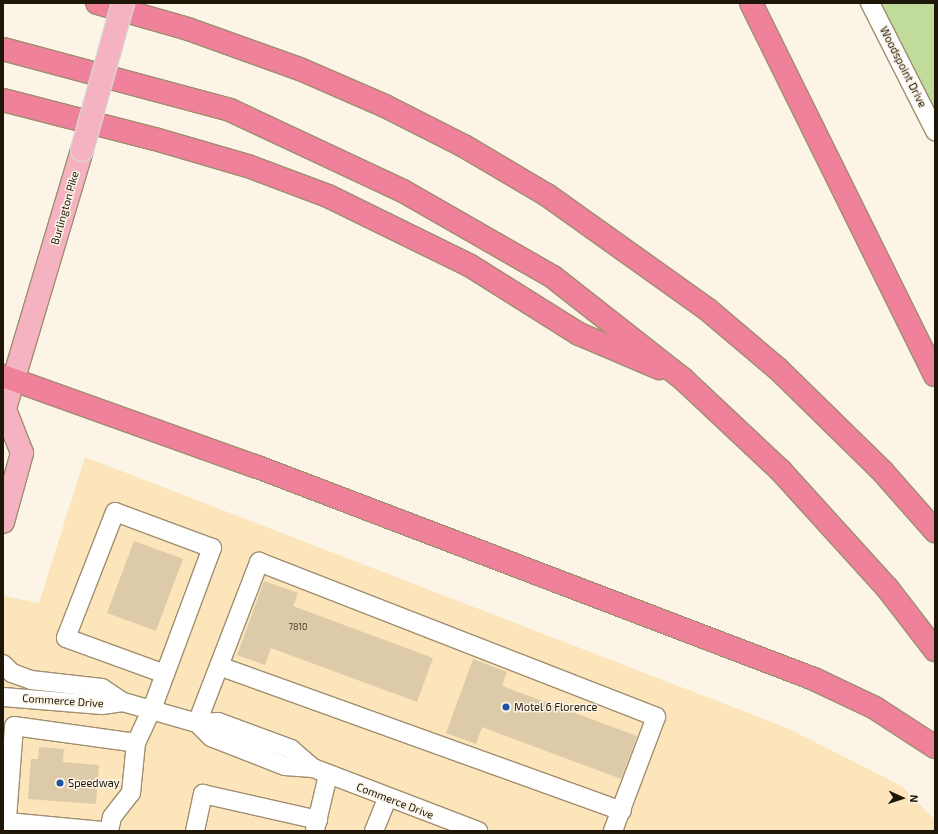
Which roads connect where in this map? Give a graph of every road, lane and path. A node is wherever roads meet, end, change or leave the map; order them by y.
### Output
1 (97, 3) edge
2 (123, 3) edge
3 (751, 3) edge
4 (870, 3) edge
5 (3, 49) edge
6 (3, 100) edge
7 (933, 122) edge
8 (935, 375) edge
9 (9, 378) edge
10 (683, 379) junction
11 (4, 414) edge
12 (3, 522) edge
13 (935, 531) edge
14 (935, 650) edge
15 (3, 664) edge
16 (219, 666) junction
17 (165, 674) junction
18 (3, 697) edge
19 (123, 702) junction
20 (152, 709) junction
21 (197, 723) junction
22 (136, 743) junction
23 (935, 747) edge
24 (320, 772) junction
25 (387, 799) junction
26 (622, 811) junction
27 (317, 825) edge
28 (7, 827) edge
29 (35, 828) edge
30 (70, 830) edge
31 (103, 831) edge
32 (110, 831) edge
33 (195, 831) edge
34 (374, 831) edge
35 (478, 831) edge
36 (613, 831) edge

1 - 13 highway
2 - 9 main road, Burlington Pike, bridge
3 - 8 highway
4 - 7 street, Woodspoint Drive
5 - 10 highway
6 - 10 highway
9 - 11 main road, Burlington Pike
9 - 23 highway
10 - 14 highway
11 - 12 main road, Burlington Pike
15 - 19 street, Commerce Drive
16 - 21 street
16 - 26 street
16 - 26 street
17 - 17 street
17 - 20 street
18 - 19 street, Commerce Drive
19 - 20 street, Commerce Drive
20 - 21 street, Commerce Drive
20 - 22 street
21 - 24 street, Commerce Drive
22 - 28 street
22 - 32 street
24 - 25 street, Commerce Drive
24 - 27 street
25 - 34 street
25 - 35 street, Commerce Drive
26 - 36 street
27 - 33 street
28 - 29 street
29 - 30 street
30 - 31 street

